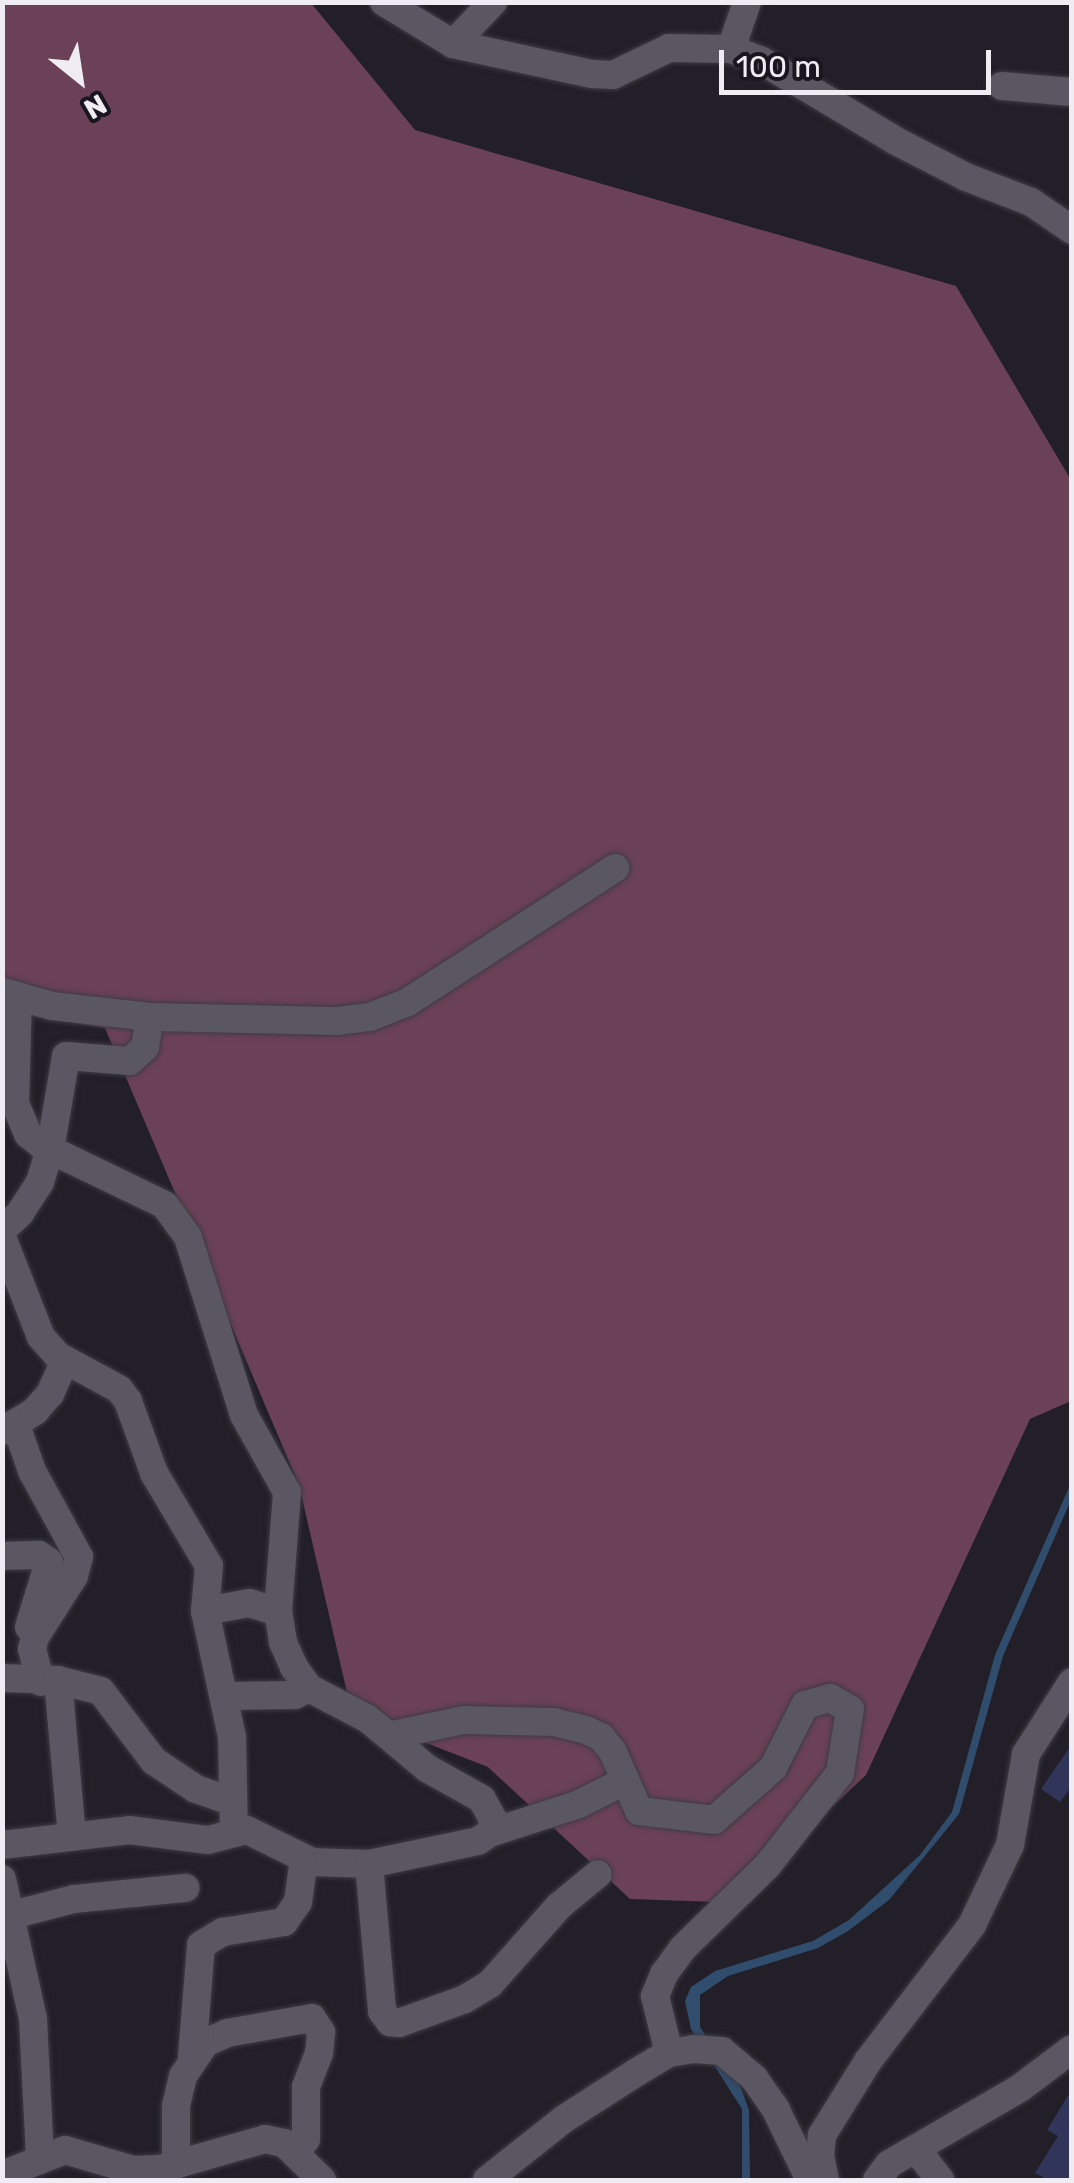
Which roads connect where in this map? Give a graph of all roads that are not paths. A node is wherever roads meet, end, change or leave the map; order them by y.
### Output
1 (384, 2) edge
2 (493, 2) edge
3 (747, 2) edge
4 (453, 44) junction
5 (731, 49) junction
6 (1002, 86) dead end
7 (1072, 92) edge
8 (1072, 230) edge
9 (614, 868) dead end
10 (10, 994) edge
11 (150, 1017) junction
12 (50, 1150) junction
13 (2, 1234) edge
14 (13, 1300) edge
15 (64, 1361) junction
16 (9, 1428) edge
17 (2, 1556) edge
18 (206, 1611) junction
19 (278, 1612) junction
20 (7, 1678) edge
21 (49, 1681) junction
22 (1072, 1682) edge
23 (309, 1688) junction
24 (226, 1696) junction
25 (392, 1735) junction
26 (622, 1782) junction
27 (233, 1802) junction
28 (234, 1832) junction
29 (490, 1834) junction
30 (72, 1836) junction
31 (2, 1845) edge
32 (304, 1859) junction
33 (369, 1864) junction
34 (598, 1874) dead end
35 (2, 1879) edge
36 (184, 1888) dead end
37 (12, 1915) junction
38 (1072, 2049) edge
39 (681, 2052) junction
40 (192, 2057) junction
41 (916, 2148) junction
42 (296, 2152) junction
43 (40, 2157) junction
44 (176, 2165) junction
45 (2, 2175) edge
46 (322, 2180) edge
47 (488, 2180) edge
48 (810, 2180) edge
49 (825, 2180) edge
50 (877, 2180) edge
51 (940, 2180) edge

1 - 4 street
2 - 4 street
3 - 5 street
4 - 5 street
5 - 8 street
6 - 7 street
9 - 11 street
10 - 11 street
10 - 12 street
11 - 12 street
12 - 13 street
12 - 19 street
13 - 14 street
14 - 15 street
15 - 16 street
15 - 18 street
16 - 21 street
17 - 20 street
18 - 19 street
18 - 24 street
19 - 23 street
20 - 21 street
21 - 27 street
21 - 30 street
22 - 49 street
23 - 24 street
23 - 25 street
24 - 27 street
25 - 26 street
25 - 29 street
26 - 29 street
26 - 39 street
27 - 28 street
28 - 30 street
28 - 32 street
29 - 33 street
30 - 31 street
32 - 33 street
32 - 40 street
33 - 34 street
35 - 37 street
36 - 37 street
37 - 43 street
38 - 41 street
39 - 47 street
39 - 48 street
40 - 42 street
40 - 44 street
41 - 50 street
41 - 51 street
42 - 44 street
42 - 46 street
43 - 44 street
43 - 45 street

